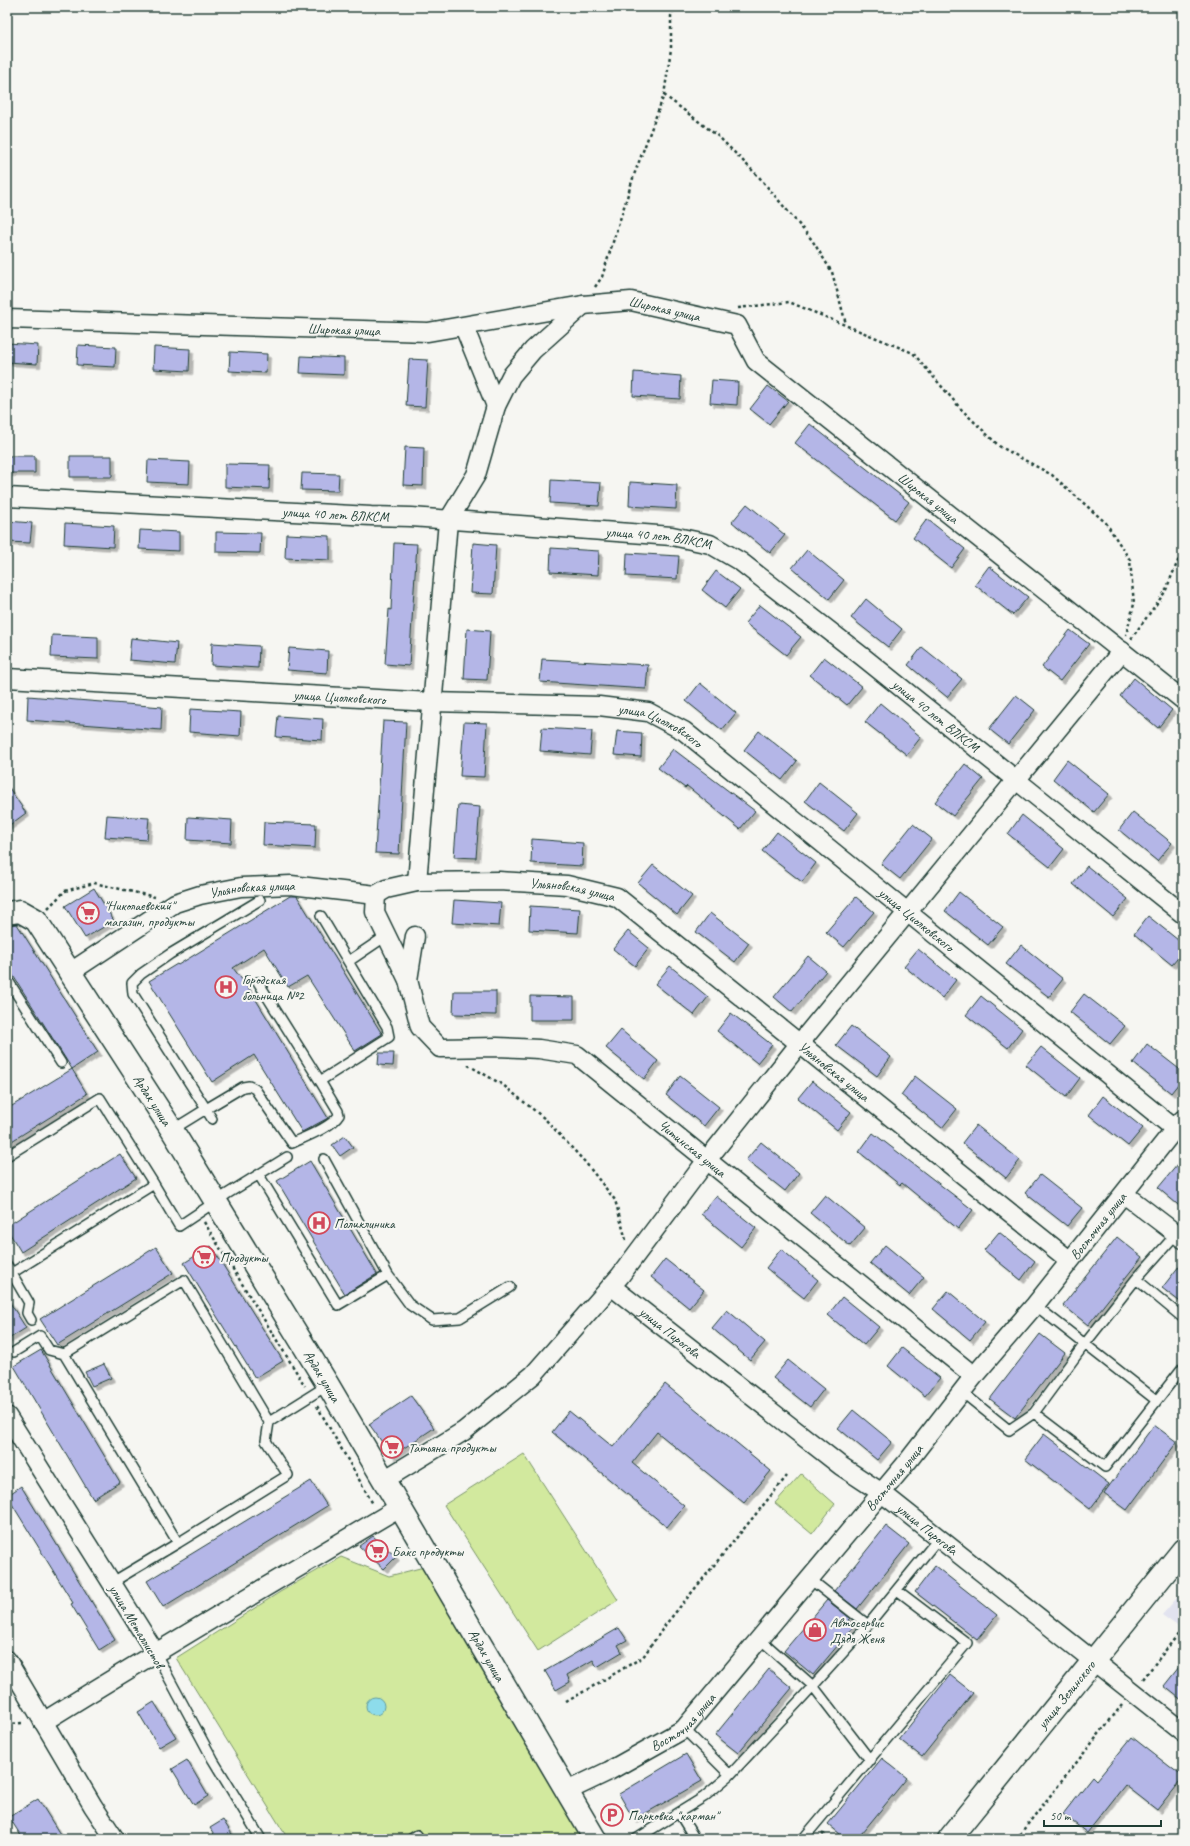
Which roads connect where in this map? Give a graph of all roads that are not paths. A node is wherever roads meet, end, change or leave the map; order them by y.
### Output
1 (583, 305) junction
2 (7, 319) edge
3 (464, 327) junction
4 (496, 406) junction
5 (7, 497) edge
6 (448, 521) junction
7 (1122, 651) junction
8 (7, 678) edge
9 (1183, 700) edge
10 (431, 702) junction
11 (1017, 780) junction
12 (417, 882) junction
13 (376, 895) junction
14 (260, 900) dead end
15 (7, 913) edge
16 (908, 913) junction
17 (1183, 914) edge
18 (321, 916) dead end
19 (386, 936) junction
20 (415, 936) dead end
21 (349, 960) junction
22 (69, 973) junction
23 (408, 980) junction
24 (8, 981) edge
25 (258, 982) dead end
26 (800, 1044) junction
27 (62, 1063) dead end
28 (320, 1081) junction
29 (206, 1109) junction
30 (212, 1119) dead end
31 (1179, 1124) edge
32 (172, 1130) junction
33 (7, 1156) edge
34 (287, 1157) dead end
35 (324, 1159) dead end
36 (707, 1160) junction
37 (259, 1175) junction
38 (154, 1184) junction
39 (1124, 1194) junction
40 (207, 1207) junction
41 (1181, 1233) edge
42 (1069, 1260) junction
43 (9, 1269) edge
44 (388, 1275) junction
45 (1136, 1279) junction
46 (611, 1286) junction
47 (510, 1287) dead end
48 (1035, 1305) junction
49 (1183, 1318) edge
50 (31, 1320) dead end
51 (1084, 1345) junction
52 (14, 1352) dead end
53 (64, 1354) junction
54 (1183, 1367) edge
55 (974, 1376) junction
56 (319, 1390) junction
57 (962, 1392) junction
58 (1156, 1400) junction
59 (1034, 1413) junction
60 (7, 1416) edge
61 (269, 1422) junction
62 (384, 1480) junction
63 (882, 1493) junction
64 (400, 1507) junction
65 (938, 1539) junction
66 (178, 1543) junction
67 (1183, 1550) edge
68 (810, 1579) junction
69 (111, 1583) junction
70 (897, 1590) junction
71 (868, 1625) junction
72 (760, 1639) junction
73 (155, 1652) junction
74 (7, 1660) edge
75 (1094, 1661) junction
76 (813, 1686) junction
77 (43, 1722) junction
78 (684, 1729) junction
79 (1183, 1732) edge
80 (870, 1760) junction
81 (730, 1775) junction
82 (567, 1791) junction
83 (679, 1813) junction
84 (115, 1839) edge
85 (262, 1839) edge
86 (411, 1839) edge
87 (419, 1839) edge
88 (595, 1839) edge
89 (636, 1839) edge
90 (695, 1839) edge
91 (804, 1839) edge
92 (948, 1839) edge

1 - 3 street, Широкая улица
1 - 4 street
1 - 7 street, Широкая улица
2 - 3 street, Широкая улица
3 - 4 street
4 - 6 street
5 - 6 street, улица 40 лет ВЛКСМ
6 - 10 street
6 - 11 street, улица 40 лет ВЛКСМ
7 - 9 street, Широкая улица
7 - 11 street
8 - 10 street, улица Циолковского
10 - 12 street
10 - 16 street, улица Циолковского
11 - 16 street
11 - 17 street, улица 40 лет ВЛКСМ
12 - 13 street, Ульяновская улица
12 - 26 street, Ульяновская улица
13 - 19 street
13 - 22 street, Ульяновская улица
14 - 29 lane
15 - 22 street, Ардак улица
16 - 26 street
16 - 31 street, улица Циолковского
18 - 21 lane
19 - 21 lane
19 - 23 street
20 - 23 street
21 - 28 lane
22 - 32 street, Ардак улица
23 - 36 street, Читинская улица
24 - 27 lane
25 - 28 lane
26 - 36 street
26 - 42 street, Ульяновская улица
28 - 29 lane
29 - 30 lane
29 - 32 lane
31 - 39 street, Восточная улица
32 - 40 street, Ардак улица
33 - 38 lane
34 - 37 lane
35 - 44 lane
36 - 46 street
36 - 55 street, Читинская улица
37 - 40 lane
37 - 44 lane
38 - 40 lane
38 - 43 lane
39 - 41 street
39 - 42 street, Восточная улица
40 - 56 street, Ардак улица
41 - 45 lane
42 - 48 street, Восточная улица
43 - 50 lane
44 - 47 lane
45 - 49 lane
45 - 51 lane
46 - 62 street
46 - 63 street, улица Пирогова
48 - 51 lane
48 - 55 street, Восточная улица
51 - 58 lane
51 - 59 lane
52 - 53 lane
53 - 61 lane
53 - 66 lane
54 - 58 lane
55 - 57 street, Восточная улица
56 - 61 lane
56 - 62 street, Ардак улица
57 - 59 lane
57 - 63 street, Восточная улица
58 - 59 lane
60 - 69 street, улица Металлистов
61 - 66 lane
62 - 64 street, Ардак улица
63 - 65 street, улица Пирогова
63 - 68 street, Восточная улица
64 - 73 street
64 - 82 street, Ардак улица
65 - 70 lane
65 - 75 street, улица Пирогова
66 - 69 lane
67 - 75 street, улица Зелинского
68 - 71 lane
68 - 72 street, Восточная улица
69 - 73 street, улица Металлистов
70 - 71 lane
70 - 80 lane
71 - 76 lane
72 - 76 lane
72 - 78 street, Восточная улица
73 - 77 street
73 - 85 lane, улица Металлистов
74 - 77 street
75 - 79 street, улица Пирогова
75 - 92 street, улица Зелинского
76 - 80 lane
76 - 81 lane
77 - 84 street
78 - 81 lane
78 - 82 street, Восточная улица
80 - 91 lane
81 - 83 lane
82 - 88 street, Ардак улица
83 - 89 lane
83 - 90 lane
86 - 87 lane

